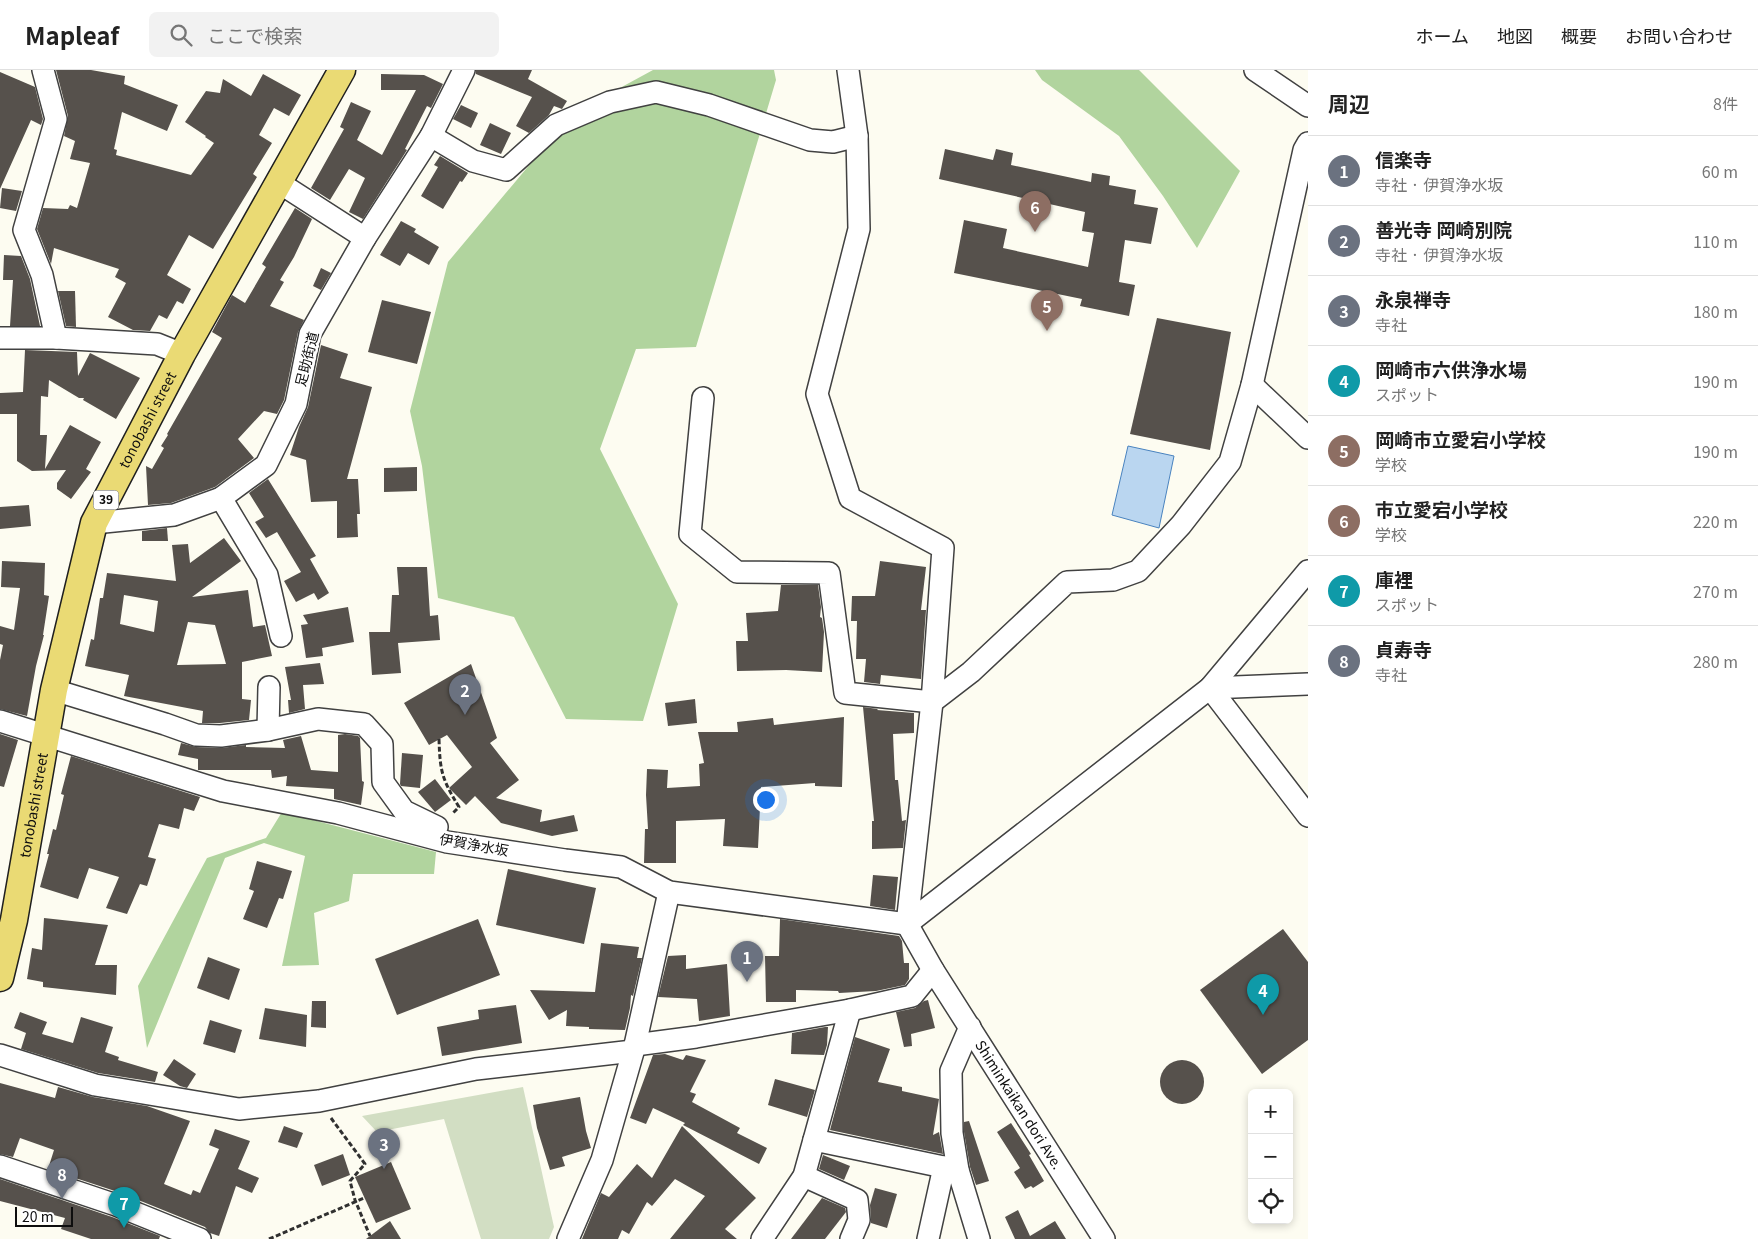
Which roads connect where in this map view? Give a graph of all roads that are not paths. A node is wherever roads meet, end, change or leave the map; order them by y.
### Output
1 (43, 70) edge
2 (342, 70) edge
3 (464, 70) edge
4 (848, 70) edge
5 (1255, 70) edge
6 (1308, 106) edge
7 (431, 136) junction
8 (857, 136) junction
9 (1308, 144) edge
10 (278, 182) junction
11 (365, 238) junction
12 (0, 338) edge
13 (56, 338) junction
14 (182, 354) junction
15 (1252, 385) junction
16 (703, 398) dead end
17 (1308, 438) edge
18 (221, 498) junction
19 (94, 523) junction
20 (1308, 571) edge
21 (281, 636) dead end
22 (1308, 684) edge
23 (269, 687) dead end
24 (1210, 688) junction
25 (54, 690) junction
26 (932, 702) junction
27 (0, 721) edge
28 (268, 730) junction
29 (44, 735) junction
30 (1308, 816) edge
31 (437, 827) road end
32 (669, 892) junction
33 (907, 924) junction
34 (933, 970) junction
35 (0, 978) edge
36 (850, 1010) junction
37 (970, 1027) junction
38 (634, 1048) junction
39 (0, 1055) edge
40 (814, 1140) junction
41 (0, 1166) edge
42 (951, 1169) junction
43 (804, 1176) junction
44 (763, 1238) edge
45 (200, 1239) edge
46 (568, 1239) edge
47 (851, 1239) edge
48 (928, 1239) edge
49 (979, 1239) edge
50 (1104, 1239) edge

1 - 13 street
2 - 10 main road, tonobashi street / 39
3 - 7 street, 足助街道
4 - 8 street
5 - 6 street
7 - 8 street
7 - 11 street, 足助街道
8 - 26 street
9 - 15 street
10 - 11 street
10 - 14 main road, tonobashi street / 39
11 - 18 street, 足助街道
12 - 13 street
13 - 14 street
14 - 19 main road, tonobashi street / 39
15 - 17 street
15 - 26 street
16 - 26 street
18 - 19 street, 足助街道
18 - 21 street
19 - 25 main road, tonobashi street / 39
20 - 24 street
22 - 24 street
23 - 28 street
24 - 30 street
24 - 33 street
25 - 28 street
25 - 29 main road, tonobashi street / 39
26 - 33 street
27 - 29 street, 伊賀浄水坂
28 - 31 street
29 - 32 street, 伊賀浄水坂
29 - 35 main road, tonobashi street / 39
32 - 33 street, 伊賀浄水坂
32 - 38 street
33 - 34 street, Shiminkaikan dori Ave.
34 - 36 street
34 - 37 street, Shiminkaikan dori Ave.
36 - 38 street
36 - 40 street
37 - 42 street
37 - 50 street, Shiminkaikan dori Ave.
38 - 39 street
38 - 46 street
40 - 42 street
40 - 43 street
41 - 45 street
42 - 48 street
42 - 49 street
43 - 44 street
43 - 47 street

